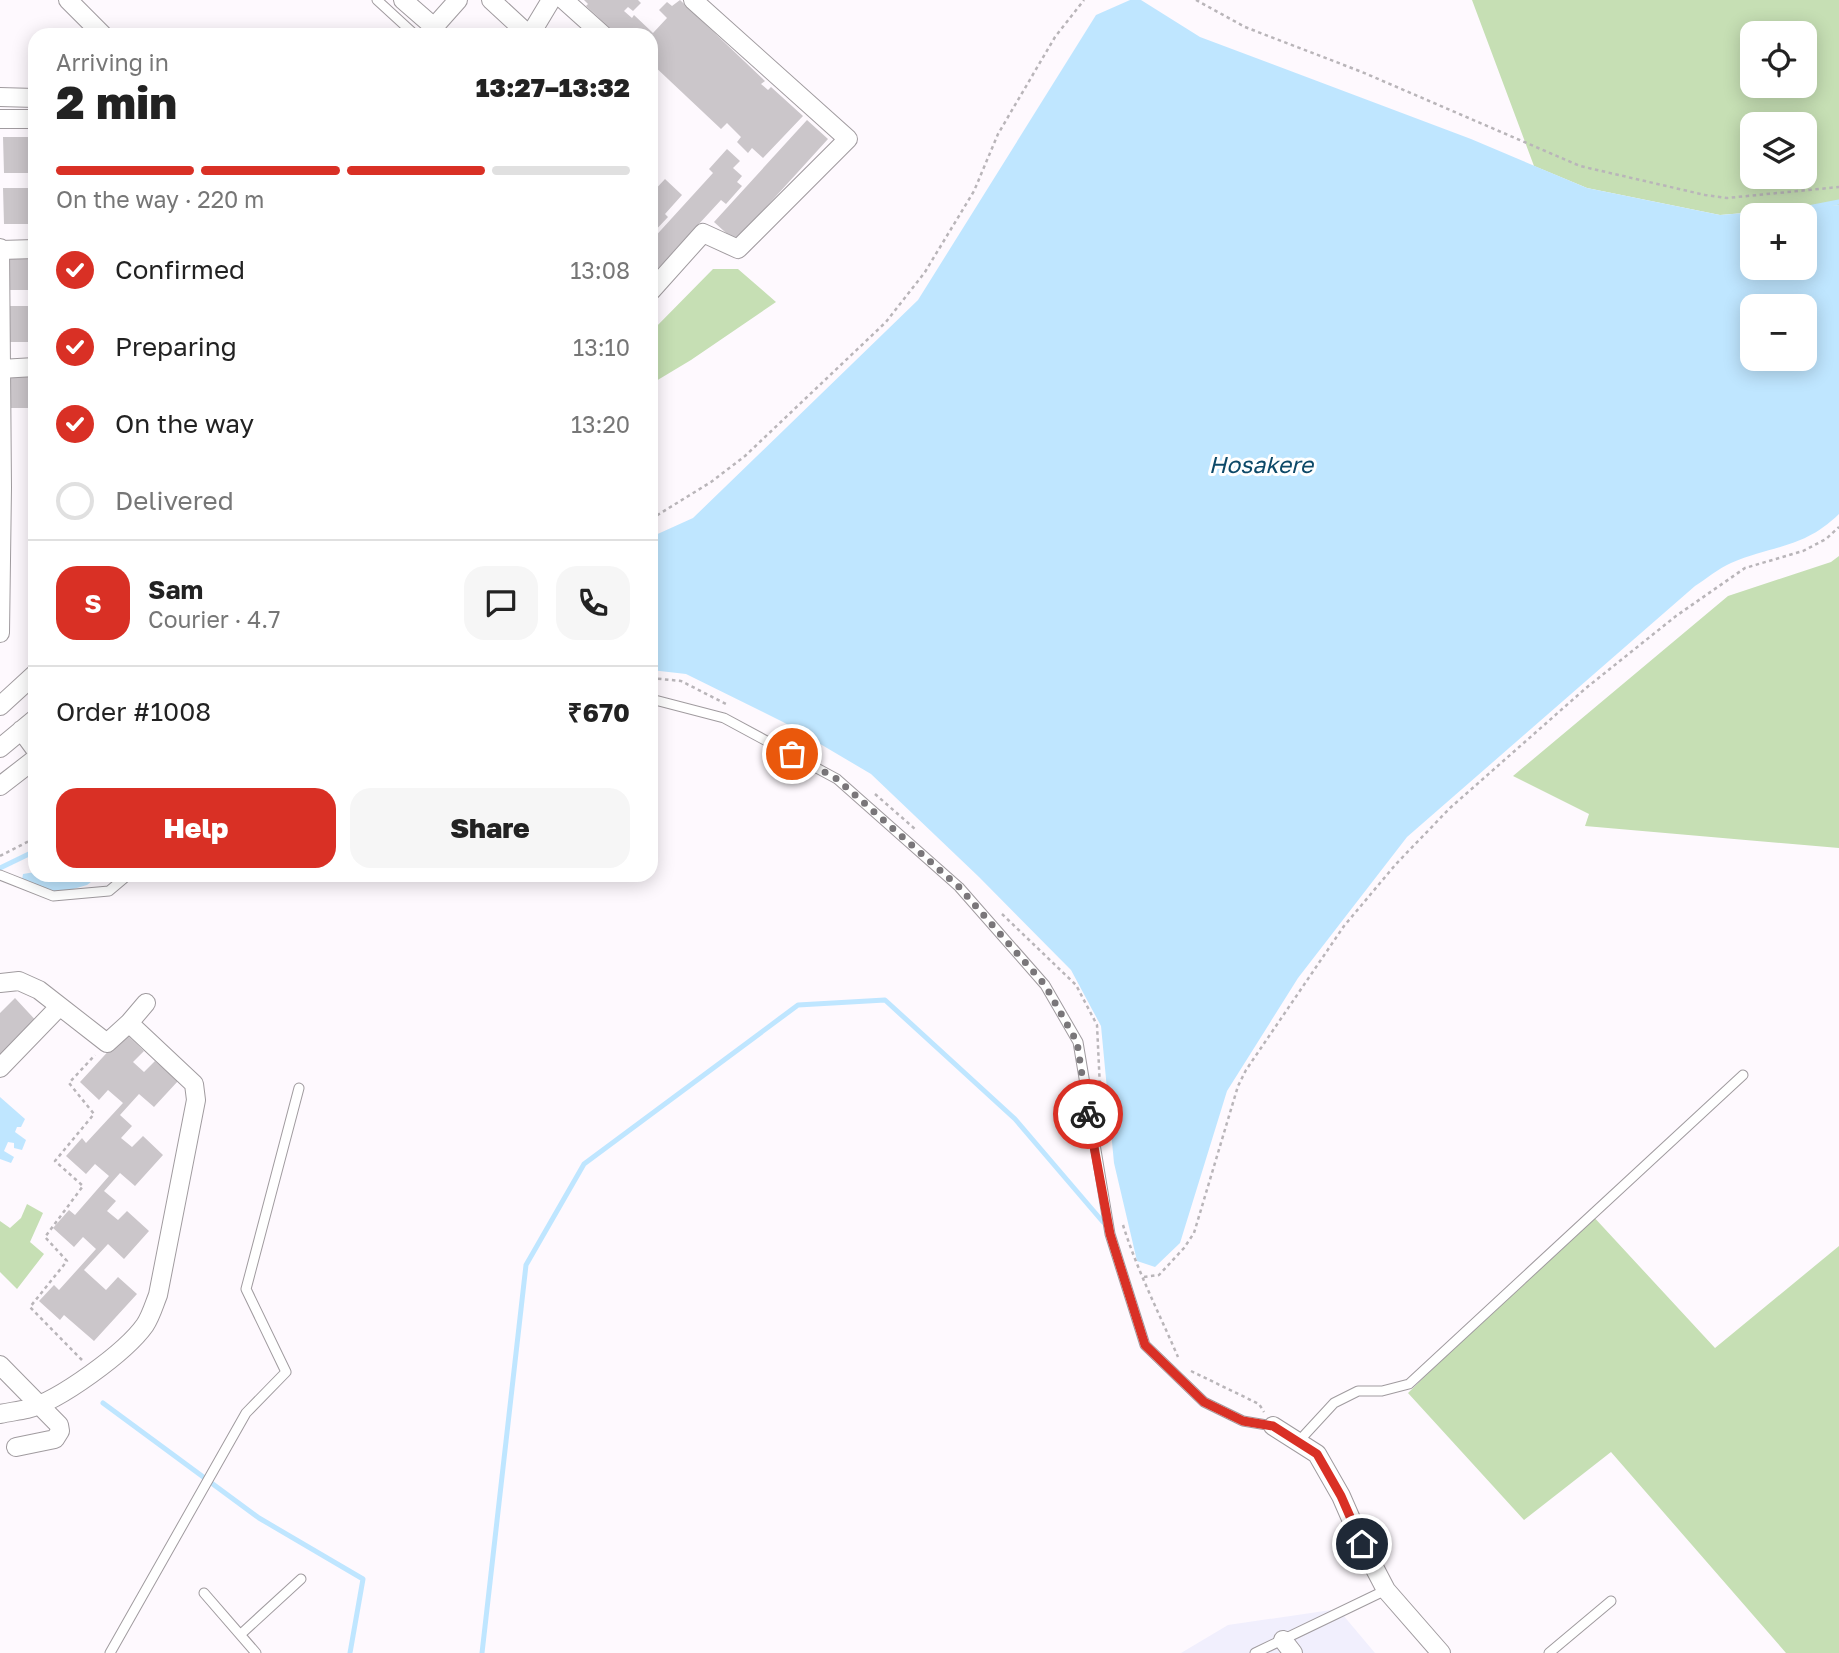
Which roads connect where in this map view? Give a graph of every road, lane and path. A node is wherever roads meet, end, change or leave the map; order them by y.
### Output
1 (68, 0) edge
2 (377, 0) edge
3 (403, 0) edge
4 (458, 0) edge
5 (491, 0) edge
6 (551, 0) edge
7 (564, 0) edge
8 (693, 0) edge
9 (1084, 0) edge
10 (1196, 0) edge
11 (96, 28) edge
12 (408, 28) edge
13 (422, 28) edge
14 (429, 28) edge
15 (521, 28) edge
16 (533, 28) edge
17 (595, 28) edge
18 (0, 97) edge
19 (28, 98) edge
20 (0, 119) edge
21 (28, 119) edge
22 (1839, 187) edge
23 (0, 249) edge
24 (28, 249) edge
25 (658, 283) edge
26 (28, 367) edge
27 (1, 369) edge
28 (1, 487) edge
29 (658, 515) edge
30 (1839, 527) edge
31 (0, 633) edge
32 (658, 679) edge
33 (28, 680) edge
34 (658, 701) edge
35 (0, 706) edge
36 (730, 706) dead end
37 (28, 724) edge
38 (0, 748) edge
39 (28, 764) edge
40 (0, 786) edge
41 (873, 792) dead end
42 (918, 831) dead end
43 (28, 842) edge
44 (0, 856) edge
45 (0, 875) edge
46 (120, 882) edge
47 (1002, 914) dead end
48 (0, 984) edge
49 (146, 1003) dead end
50 (60, 1007) junction
51 (129, 1023) junction
52 (107, 1043) junction
53 (0, 1068) edge
54 (1743, 1075) dead end
55 (299, 1088) dead end
56 (1100, 1098) dead end
57 (1120, 1216) dead end
58 (1144, 1277) junction
59 (0, 1365) edge
60 (93, 1372) junction
61 (40, 1404) junction
62 (0, 1414) edge
63 (1273, 1426) junction
64 (1297, 1442) junction
65 (16, 1447) dead end
66 (301, 1579) dead end
67 (1387, 1590) junction
68 (204, 1593) dead end
69 (1611, 1601) dead end
70 (241, 1634) junction
71 (1288, 1646) edge
72 (110, 1653) edge
73 (256, 1653) edge
74 (1255, 1653) edge
75 (1441, 1653) edge
76 (1549, 1653) edge

1 - 11 street
2 - 12 lane
3 - 13 street
4 - 14 street
5 - 15 street
6 - 16 street
7 - 17 street
8 - 25 street
9 - 29 path
10 - 22 path
18 - 19 street
20 - 21 street
23 - 24 street
23 - 27 street
26 - 27 street
27 - 28 street
28 - 31 street
30 - 58 path
32 - 36 path
33 - 35 street
34 - 63 lane
37 - 38 street
39 - 40 street
41 - 42 path
43 - 44 path
45 - 46 lane
47 - 56 path
48 - 50 street
49 - 51 street
50 - 52 street
50 - 53 street
51 - 52 street
51 - 60 street
52 - 60 path
54 - 64 lane
55 - 72 lane
57 - 58 path
58 - 63 path
59 - 61 street
60 - 61 street
61 - 62 street
61 - 65 street
63 - 64 street
64 - 67 street
66 - 70 lane
67 - 71 lane
67 - 75 street
68 - 70 lane
69 - 76 lane
70 - 73 lane
71 - 74 lane

